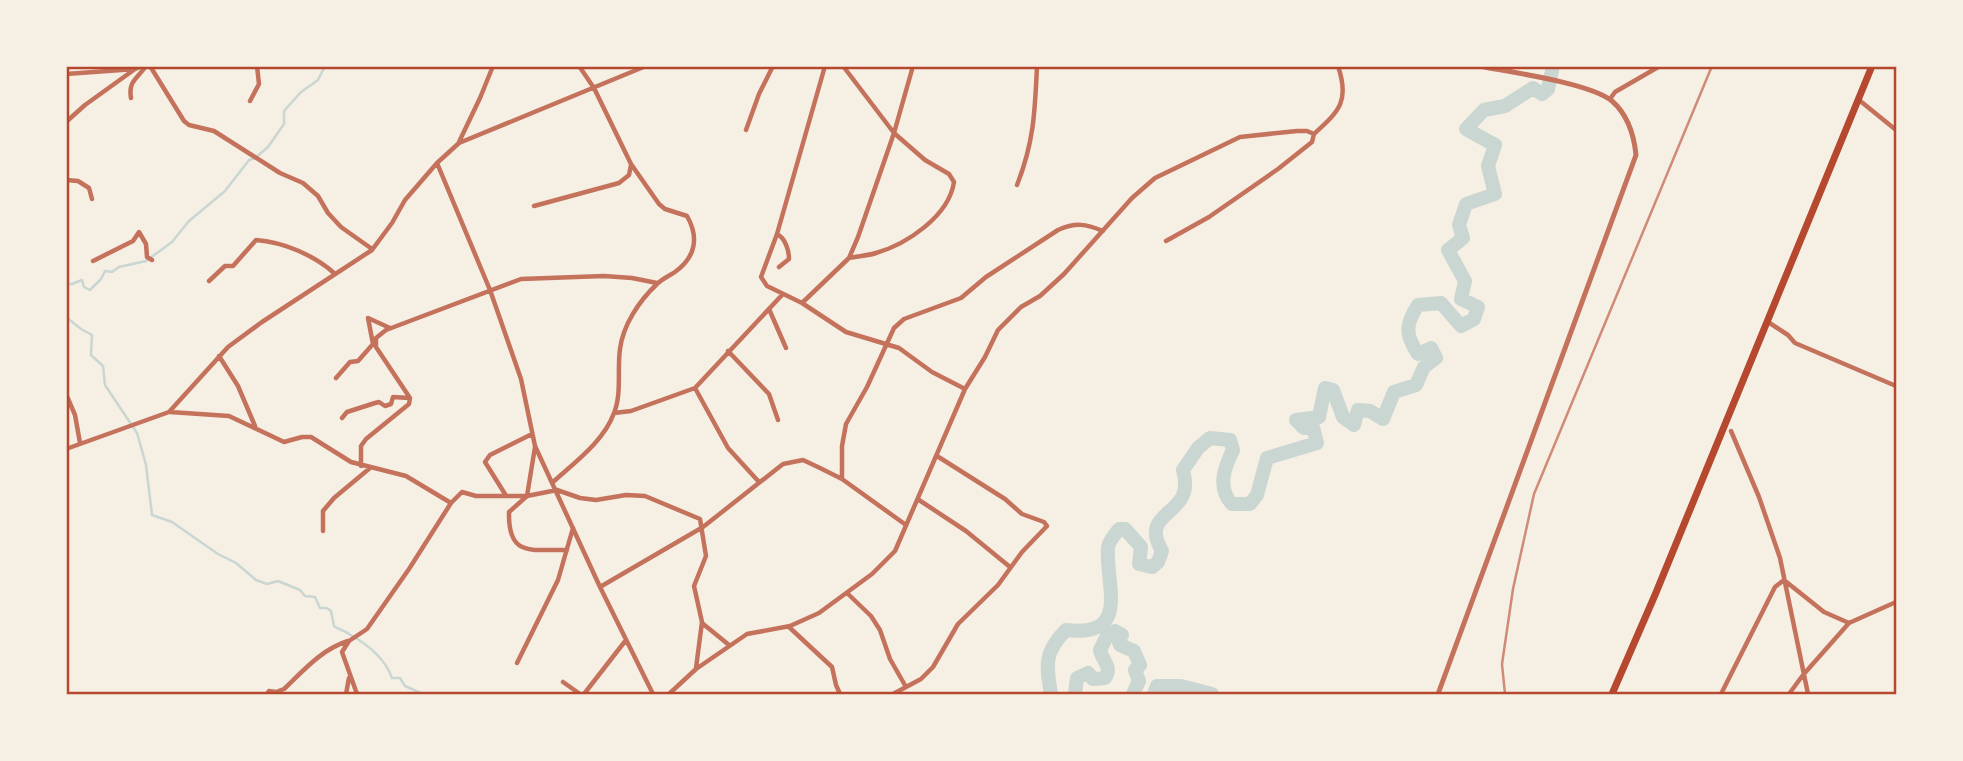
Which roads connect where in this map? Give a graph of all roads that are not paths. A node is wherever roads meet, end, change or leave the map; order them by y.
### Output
1 (146, 66) edge
2 (257, 66) edge
3 (492, 66) edge
4 (579, 66) edge
5 (646, 66) edge
6 (773, 66) edge
7 (825, 66) edge
8 (843, 66) edge
9 (913, 66) edge
10 (1037, 66) edge
11 (1338, 66) edge
12 (1479, 66) edge
13 (1660, 66) edge
14 (1872, 66) edge
15 (94, 68) edge
16 (135, 69) junction
17 (66, 74) edge
18 (594, 88) junction
19 (131, 98) dead end
20 (1610, 99) junction
21 (1858, 99) junction
22 (250, 101) dead end
23 (66, 122) edge
24 (746, 130) dead end
25 (1896, 130) edge
26 (894, 133) junction
27 (1314, 134) junction
28 (459, 143) junction
29 (437, 163) junction
30 (631, 164) junction
31 (66, 180) edge
32 (1017, 185) dead end
33 (92, 199) dead end
34 (534, 206) dead end
35 (1103, 231) junction
36 (777, 234) junction
37 (1166, 240) dead end
38 (372, 250) junction
39 (849, 258) junction
40 (150, 259) dead end
41 (93, 261) dead end
42 (779, 267) dead end
43 (334, 273) junction
44 (209, 281) dead end
45 (657, 283) junction
46 (490, 290) junction
47 (782, 295) junction
48 (802, 303) junction
49 (769, 309) junction
50 (1767, 322) junction
51 (391, 328) junction
52 (887, 343) junction
53 (786, 348) dead end
54 (728, 351) junction
55 (219, 356) junction
56 (336, 378) dead end
57 (1896, 386) edge
58 (695, 388) junction
59 (965, 389) junction
60 (66, 394) edge
61 (410, 398) junction
62 (169, 412) junction
63 (614, 413) junction
64 (342, 418) dead end
65 (778, 420) dead end
66 (256, 427) junction
67 (1731, 431) dead end
68 (532, 433) junction
69 (80, 443) junction
70 (535, 446) junction
71 (66, 449) edge
72 (937, 456) junction
73 (359, 465) junction
74 (371, 468) junction
75 (359, 477) junction
76 (842, 479) junction
77 (553, 482) junction
78 (759, 482) junction
79 (557, 490) junction
80 (505, 495) junction
81 (527, 496) junction
82 (919, 500) junction
83 (451, 503) junction
84 (906, 524) junction
85 (573, 527) junction
86 (703, 527) junction
87 (323, 531) dead end
88 (567, 550) junction
89 (1010, 567) junction
90 (1784, 580) junction
91 (600, 587) junction
92 (847, 593) junction
93 (1896, 602) edge
94 (702, 622) junction
95 (1849, 623) junction
96 (789, 626) junction
97 (350, 640) junction
98 (626, 640) junction
99 (729, 645) junction
100 (517, 663) dead end
101 (695, 669) junction
102 (1803, 675) junction
103 (349, 677) junction
104 (563, 681) dead end
105 (906, 687) junction
106 (267, 695) edge
107 (346, 695) edge
108 (357, 695) edge
109 (582, 695) edge
110 (653, 695) edge
111 (669, 695) edge
112 (840, 695) edge
113 (893, 695) edge
114 (1438, 695) edge
115 (1612, 695) edge
116 (1720, 695) edge
117 (1789, 695) edge
118 (1808, 695) edge

1 - 16 street
1 - 19 street
1 - 38 street
2 - 22 street
3 - 28 street
4 - 18 street
5 - 18 street
6 - 24 street
7 - 36 street
8 - 26 street
9 - 26 street
10 - 32 street
11 - 27 street
12 - 20 street
13 - 20 street
14 - 21 main road
15 - 16 street
15 - 17 street
16 - 23 street
18 - 28 street
18 - 30 street
20 - 114 street
21 - 25 street
21 - 50 main road
26 - 39 street
26 - 39 street
27 - 35 street
27 - 37 street
28 - 29 street
29 - 38 street
29 - 46 street
30 - 34 street
30 - 45 street
31 - 33 street
35 - 52 street
35 - 59 street
36 - 42 street
36 - 47 street
38 - 43 street
39 - 48 street
40 - 41 street
43 - 44 street
43 - 55 street
45 - 46 street
45 - 63 street
46 - 51 street
46 - 68 street
47 - 48 street
47 - 49 street
48 - 52 street
49 - 53 street
49 - 54 street
50 - 57 street
50 - 115 main road
51 - 56 street
51 - 61 street
52 - 59 street
52 - 76 street
54 - 58 street
54 - 65 street
55 - 62 street
55 - 66 street
58 - 63 street
58 - 78 street
59 - 72 street
60 - 69 street
61 - 64 street
61 - 73 street
62 - 66 street
62 - 69 street
63 - 77 street
66 - 73 street
67 - 90 street
68 - 70 street
68 - 80 street
69 - 71 street
70 - 77 street
70 - 81 street
72 - 82 street
72 - 89 street
73 - 74 street
73 - 75 street
74 - 75 street
74 - 83 street
75 - 87 street
76 - 78 street
76 - 84 street
77 - 79 street
78 - 86 street
79 - 81 street
79 - 85 street
79 - 86 street
80 - 81 street
80 - 83 street
81 - 88 street
82 - 84 street
82 - 89 street
83 - 97 street
84 - 92 street
85 - 88 street
85 - 91 street
86 - 91 street
86 - 94 street
88 - 100 street
89 - 105 street
90 - 95 street
90 - 102 street
90 - 116 street
91 - 98 street
92 - 96 street
92 - 105 street
93 - 95 street
94 - 99 street
94 - 101 street
95 - 102 street
96 - 99 street
96 - 112 street
97 - 103 street
97 - 106 street
98 - 109 street
98 - 110 street
99 - 101 street
101 - 111 street
102 - 117 street
102 - 118 street
103 - 107 street
103 - 108 street
104 - 109 street
105 - 113 street

